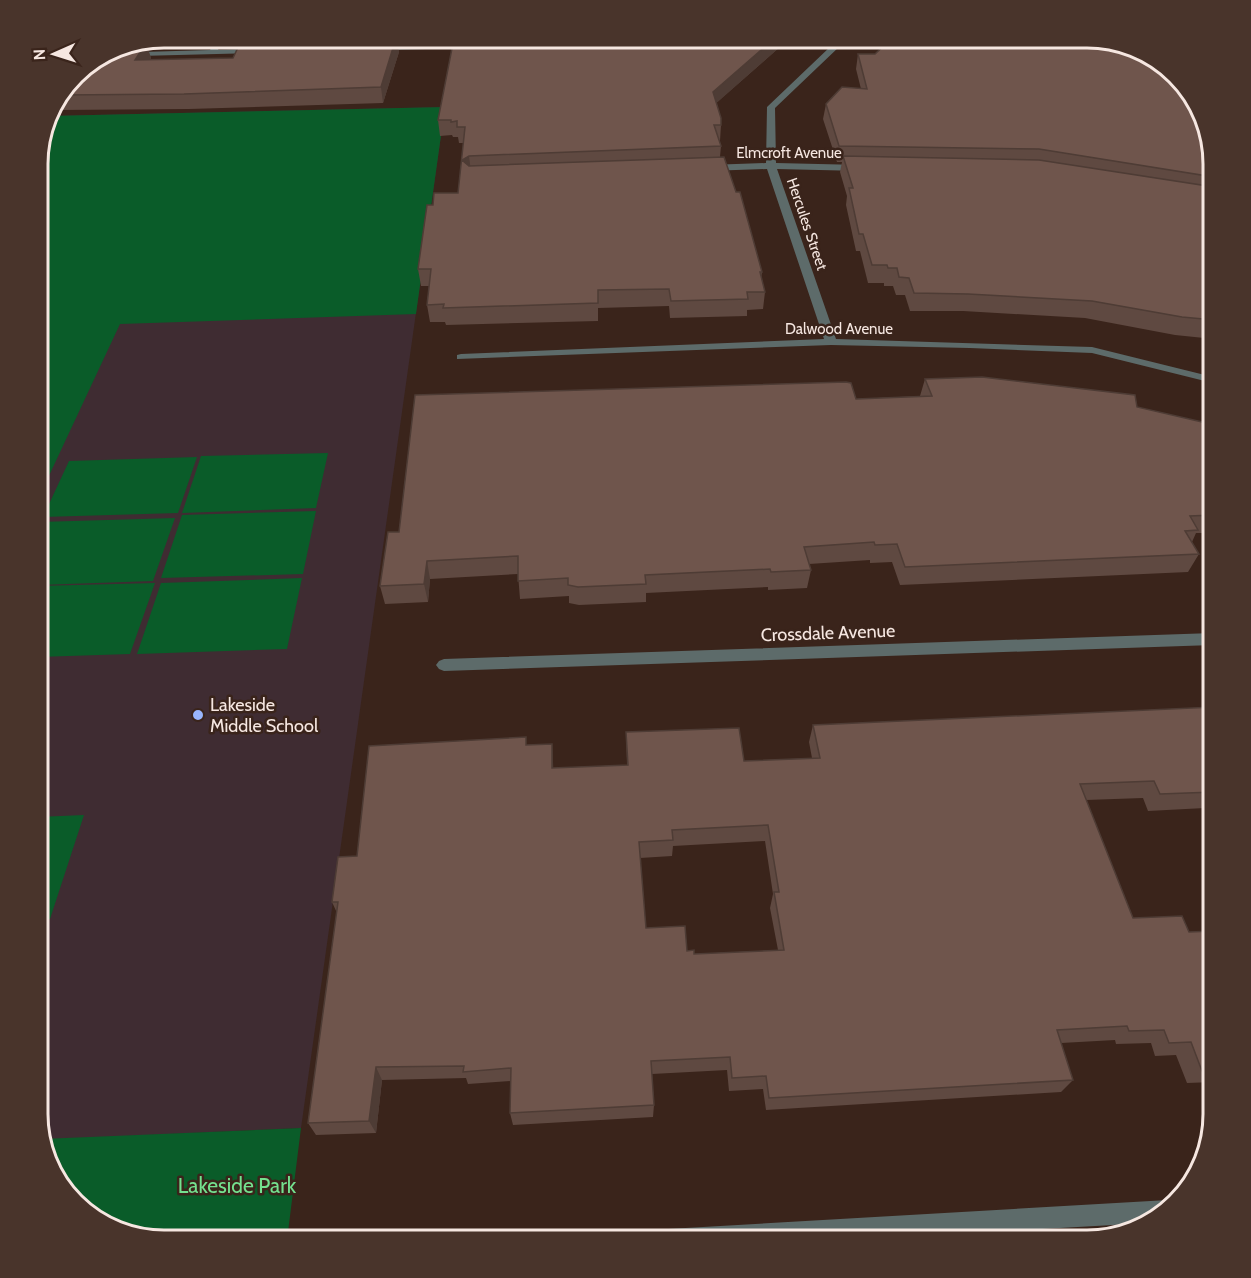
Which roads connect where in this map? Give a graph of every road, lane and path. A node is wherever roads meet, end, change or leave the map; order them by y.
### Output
1 (215, 48) edge
2 (404, 48) edge
3 (834, 48) edge
4 (368, 49) edge
5 (261, 51) edge
6 (213, 52) junction
7 (127, 54) edge
8 (771, 166) junction
9 (866, 168) edge
10 (699, 169) edge
11 (831, 342) junction
12 (461, 357) dead end
13 (1203, 377) edge
14 (1203, 639) edge
15 (444, 665) dead end
16 (1150, 1212) edge
17 (840, 1230) edge

1 - 6 street
2 - 4 street
3 - 8 street, Hercules Street
5 - 6 street
6 - 7 street
8 - 9 street, Elmcroft Avenue
8 - 10 street, Elmcroft Avenue
8 - 11 street, Hercules Street
11 - 12 street, Dalwood Avenue
11 - 13 street, Dalwood Avenue
14 - 15 street, Crossdale Avenue
16 - 17 street

